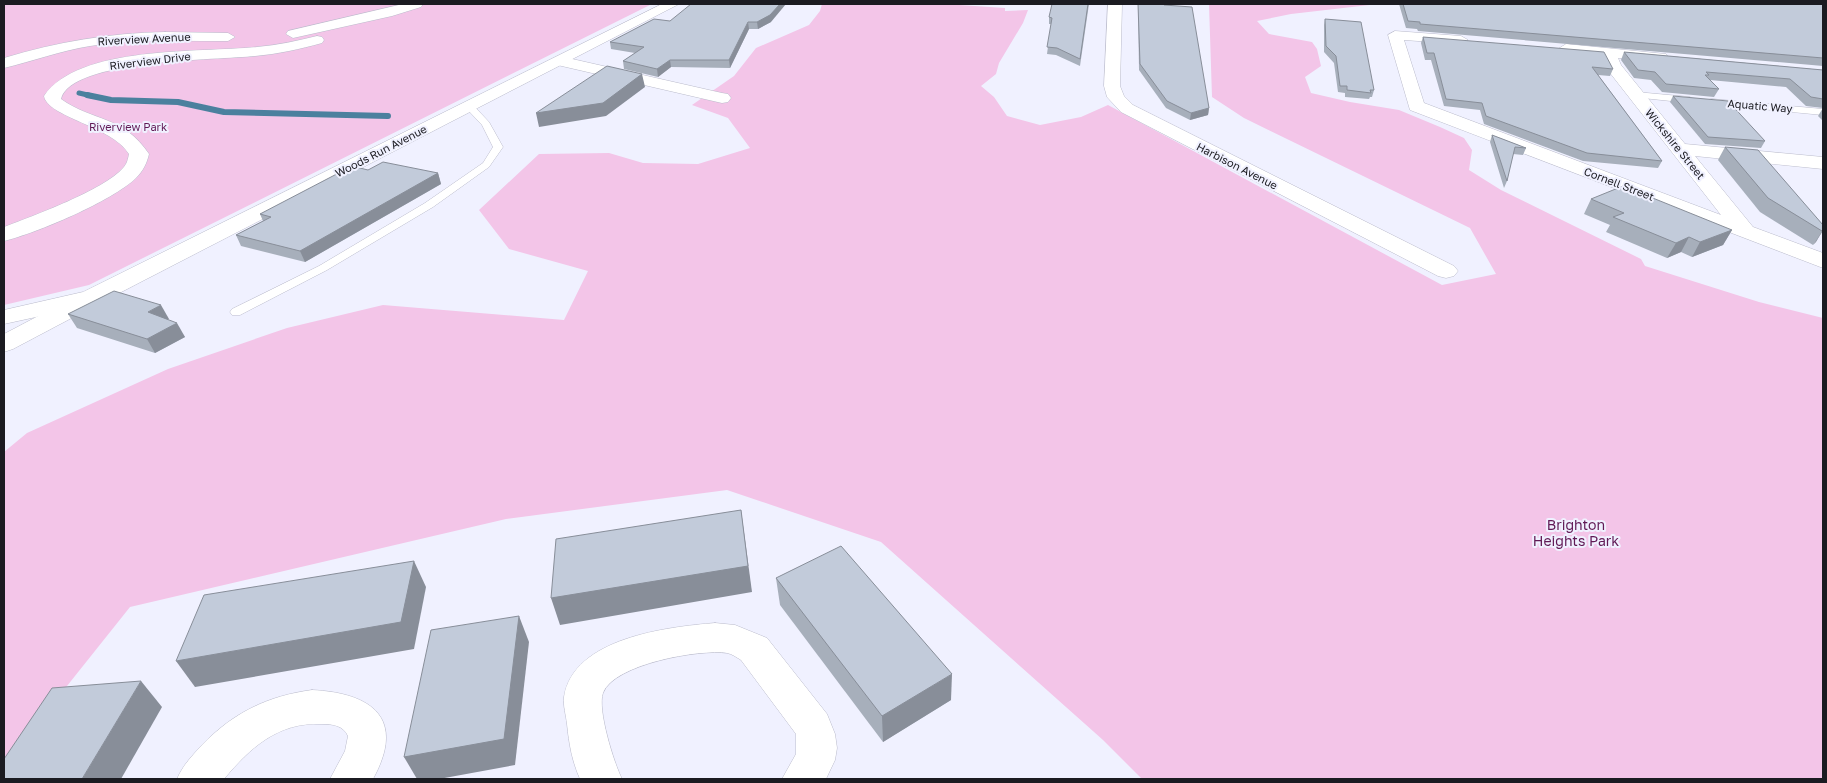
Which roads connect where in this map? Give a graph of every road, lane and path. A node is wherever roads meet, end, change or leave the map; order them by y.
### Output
1 (416, 4) edge
2 (672, 4) edge
3 (1115, 4) edge
4 (354, 21) junction
5 (286, 35) junction
6 (246, 36) dead end
7 (262, 36) dead end
8 (317, 40) junction
9 (1473, 41) edge
10 (1550, 48) edge
11 (1608, 53) junction
12 (1677, 59) edge
13 (558, 61) junction
14 (4, 63) edge
15 (1636, 95) junction
16 (722, 98) dead end
17 (1695, 100) edge
18 (1705, 101) edge
19 (469, 106) junction
20 (1823, 112) edge
21 (1679, 149) junction
22 (1823, 163) edge
23 (1746, 232) junction
24 (4, 234) edge
25 (1823, 261) edge
26 (1446, 271) dead end
27 (91, 298) junction
28 (236, 312) dead end
29 (4, 317) edge
30 (4, 344) edge
31 (198, 779) edge
32 (351, 779) edge
33 (602, 779) edge
34 (803, 779) edge

1 - 4 street
2 - 13 street, Woods Run Avenue
3 - 26 street, Harbison Avenue
4 - 5 street
4 - 8 street
5 - 7 street
5 - 8 street
6 - 14 street, Riverview Avenue
8 - 24 street, Riverview Drive
9 - 23 street, Cornell Street
10 - 11 street
11 - 12 street
11 - 15 street, Wickshire Street
13 - 16 street
13 - 19 street, Woods Run Avenue
15 - 17 lane
15 - 21 street, Wickshire Street
18 - 20 lane, Aquatic Way
19 - 27 street, Woods Run Avenue
19 - 28 lane
21 - 22 street
21 - 23 street, Wickshire Street
23 - 25 street, Cornell Street
27 - 29 street
27 - 30 street
31 - 32 street
33 - 34 street

